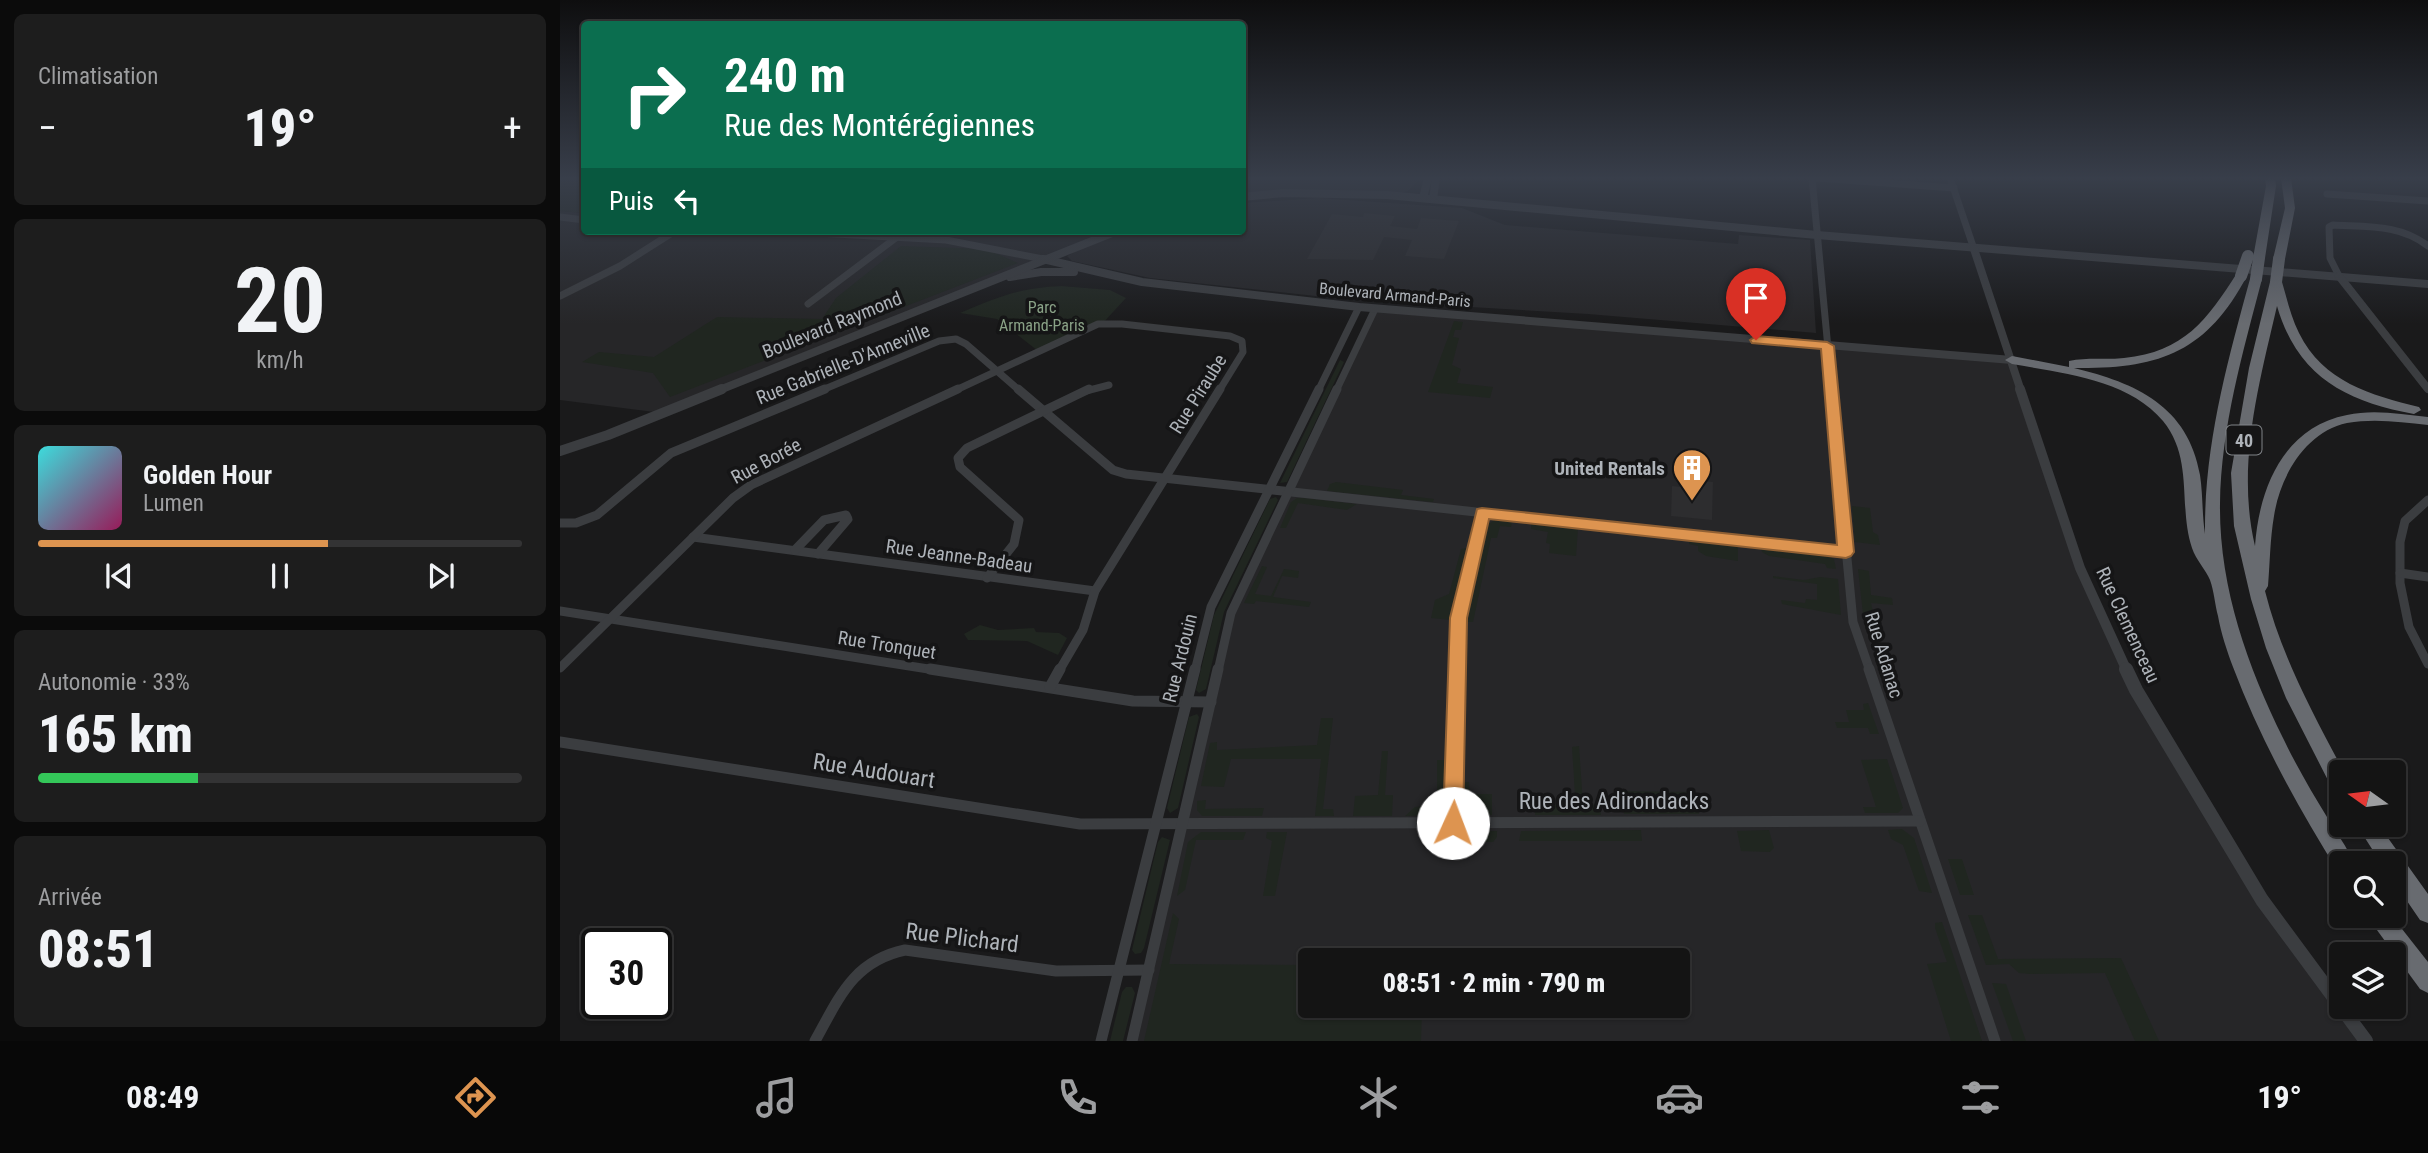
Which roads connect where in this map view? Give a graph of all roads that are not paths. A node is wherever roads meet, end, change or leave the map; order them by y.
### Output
1 (1719, 227) edge
2 (1817, 227) edge
3 (1967, 227) edge
4 (2264, 227) edge
5 (2286, 227) edge
6 (2330, 227) edge
7 (2369, 227) edge
8 (669, 235) edge
9 (899, 235) edge
10 (917, 235) edge
11 (1107, 235) edge
12 (1817, 236) junction
13 (2428, 246) edge
14 (1974, 248) junction
15 (2253, 257) junction
16 (1043, 259) junction
17 (1094, 272) junction
18 (2339, 276) junction
19 (2276, 282) junction
20 (980, 284) junction
21 (2428, 284) edge
22 (560, 296) edge
23 (808, 304) dead end
24 (1359, 307) junction
25 (1375, 309) junction
26 (1827, 346) junction
27 (2012, 360) junction
28 (997, 370) junction
29 (1109, 385) dead end
30 (2428, 389) edge
31 (1044, 411) junction
32 (2428, 412) edge
33 (2428, 421) edge
34 (560, 451) edge
35 (1165, 479) junction
36 (1269, 490) junction
37 (1288, 492) junction
38 (2428, 500) edge
39 (1482, 513) junction
40 (560, 523) edge
41 (693, 537) junction
42 (795, 550) junction
43 (1846, 552) junction
44 (818, 554) junction
45 (2400, 573) junction
46 (2428, 577) edge
47 (988, 578) junction
48 (2217, 580) junction
49 (1095, 591) junction
50 (2259, 598) junction
51 (560, 611) edge
52 (610, 620) junction
53 (2426, 653) edge
54 (2428, 664) edge
55 (560, 668) edge
56 (1050, 687) junction
57 (1211, 702) junction
58 (1187, 703) junction
59 (560, 743) edge
60 (2329, 763) edge
61 (1920, 821) junction
62 (1453, 823) junction
63 (1155, 825) junction
64 (1183, 825) junction
65 (2336, 851) edge
66 (2406, 881) edge
67 (2428, 912) edge
68 (2387, 928) edge
69 (1149, 970) junction
70 (1119, 971) junction
71 (2428, 981) edge
72 (815, 1041) edge
73 (1101, 1041) edge
74 (1132, 1041) edge
75 (1995, 1041) edge
76 (2367, 1041) edge

1 - 12 street
2 - 12 street, Rue Adanac
3 - 14 street, Rue Clemenceau
4 - 15 highway, 40
5 - 19 highway, 40, bridge
6 - 18 street
7 - 13 street
8 - 22 street
9 - 23 street
10 - 16 street, Boulevard Armand-Paris
11 - 16 street, Boulevard Raymond
12 - 14 street
12 - 26 street, Rue Adanac
14 - 18 street
14 - 27 street, Rue Clemenceau
15 - 27 highway, bridge
15 - 48 highway, 40, bridge
16 - 17 street, Boulevard Armand-Paris
16 - 20 street, Boulevard Raymond
17 - 20 street
17 - 24 street, Boulevard Armand-Paris
18 - 21 street
18 - 30 street
19 - 32 highway
19 - 50 highway, 40
20 - 34 street, Boulevard Raymond
24 - 25 street, Boulevard Armand-Paris
24 - 36 street, Rue Ardouin
25 - 26 street, Boulevard Armand-Paris
25 - 37 street, Rue Ardouin
26 - 27 street, Boulevard Armand-Paris
26 - 43 street, Rue Adanac
27 - 48 highway
27 - 76 street, Rue Clemenceau
28 - 31 street, Rue Gabrielle-D'Anneville
28 - 35 street, Rue Piraube
28 - 40 street, Rue Gabrielle-D'Anneville
28 - 41 street, Rue Borée
29 - 31 street
31 - 35 street, Rue Gabrielle-D'Anneville
31 - 47 street
33 - 50 highway
35 - 36 street, Rue Gabrielle-D'Anneville
35 - 49 street, Rue Piraube
36 - 37 street, Rue Gabrielle-D'Anneville
36 - 58 street, Rue Ardouin
37 - 39 street, Rue Gabrielle-D'Anneville
37 - 57 street, Rue Ardouin
38 - 45 street
39 - 43 street, Rue Gabrielle-D'Anneville
39 - 62 street
41 - 42 street, Rue Jeanne-Badeau
41 - 52 street, Rue Borée
42 - 44 street, Rue Jeanne-Badeau
42 - 44 street
43 - 61 street, Rue Adanac
44 - 47 street, Rue Jeanne-Badeau
45 - 46 street
45 - 53 street
47 - 49 street, Rue Jeanne-Badeau
48 - 65 highway, 40
49 - 56 street, Rue Piraube
50 - 60 highway, 40
51 - 52 street, Rue Tronquet
52 - 55 street, Rue Borée
52 - 56 street, Rue Tronquet
53 - 54 street
56 - 58 street, Rue Tronquet
57 - 58 street, Rue Tronquet
57 - 64 street, Rue Ardouin
58 - 63 street, Rue Ardouin
59 - 63 street, Rue Audouart
61 - 62 street, Rue des Adirondacks
61 - 75 street, Rue Adanac
62 - 64 street, Rue des Adirondacks
63 - 64 street, Rue Audouart
63 - 70 street, Rue Ardouin
64 - 69 street, Rue Ardouin
66 - 67 highway
68 - 71 highway
69 - 70 street, Rue Plichard
69 - 74 street, Rue Ardouin
70 - 72 street, Rue Plichard
70 - 73 street, Rue Ardouin

